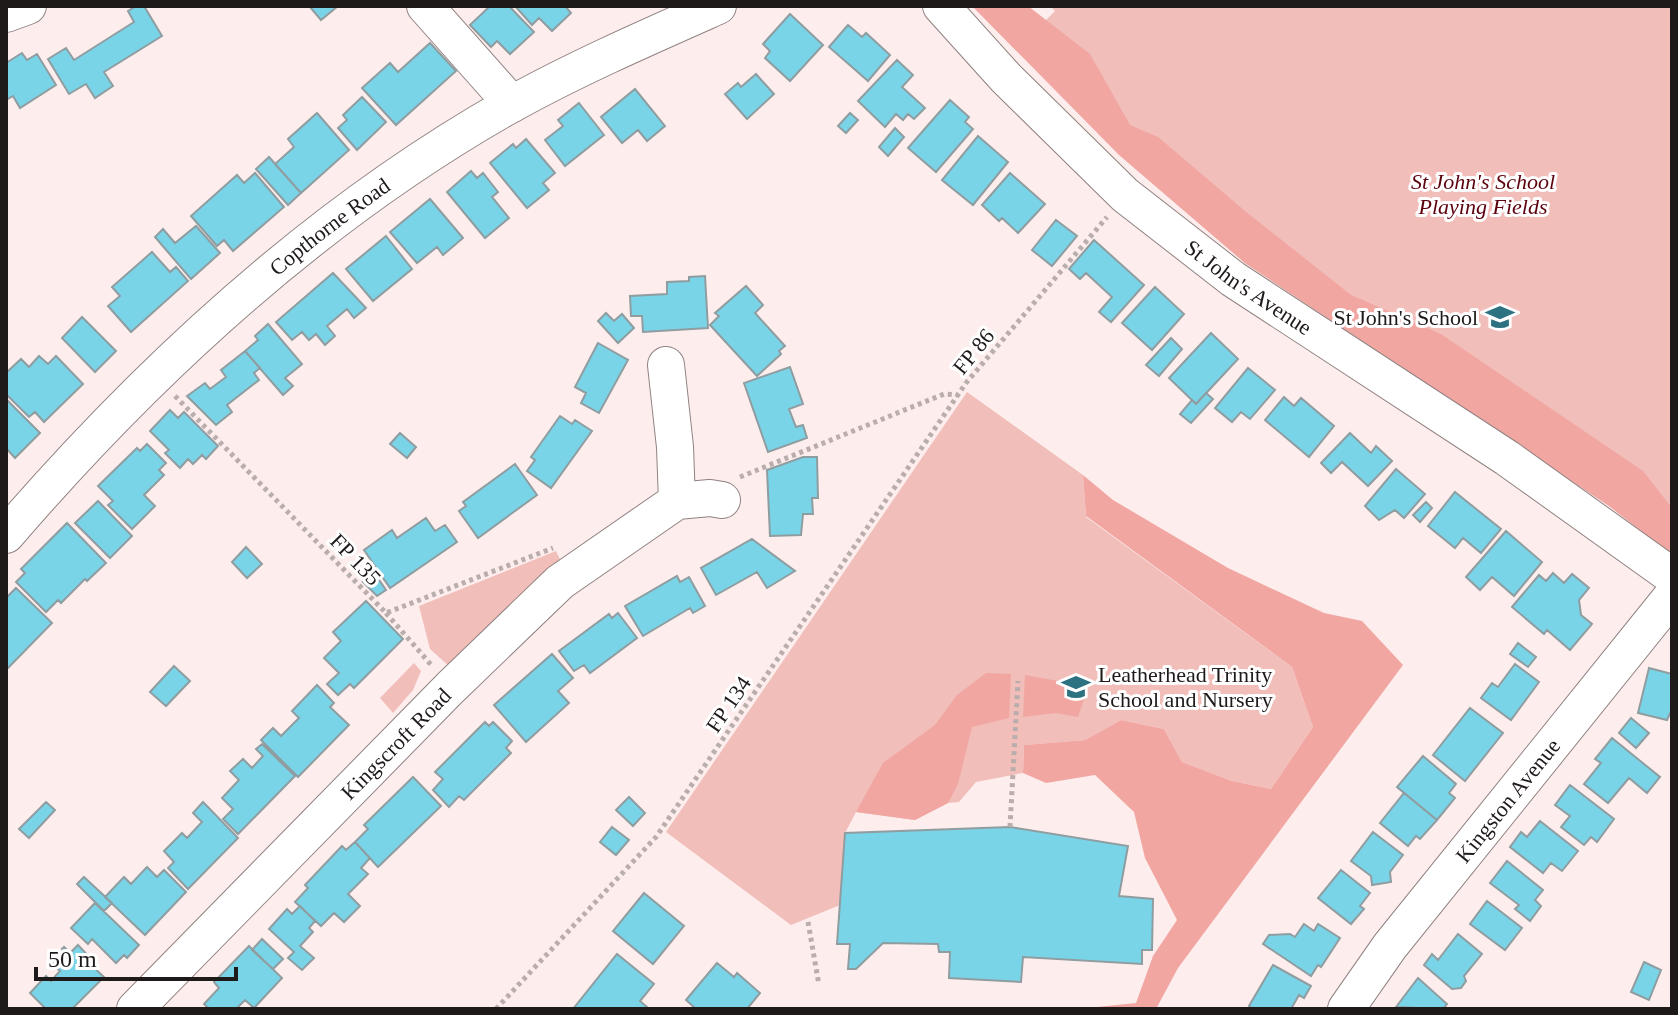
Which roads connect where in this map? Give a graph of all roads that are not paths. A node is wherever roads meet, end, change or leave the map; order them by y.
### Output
1 (28, 6) edge
2 (425, 6) edge
3 (718, 6) edge
4 (941, 6) edge
5 (6, 14) edge
6 (512, 104) junction
7 (666, 365) dead end
8 (11, 519) edge
9 (1672, 576) edge
10 (1672, 596) edge
11 (135, 1009) edge
12 (1346, 1009) edge

1 - 5 street
2 - 6 street
3 - 6 street, Copthorne Road
4 - 9 street, St John's Avenue
6 - 8 street, Copthorne Road
7 - 11 street, Kingscroft Road
10 - 12 street, Kingston Avenue

